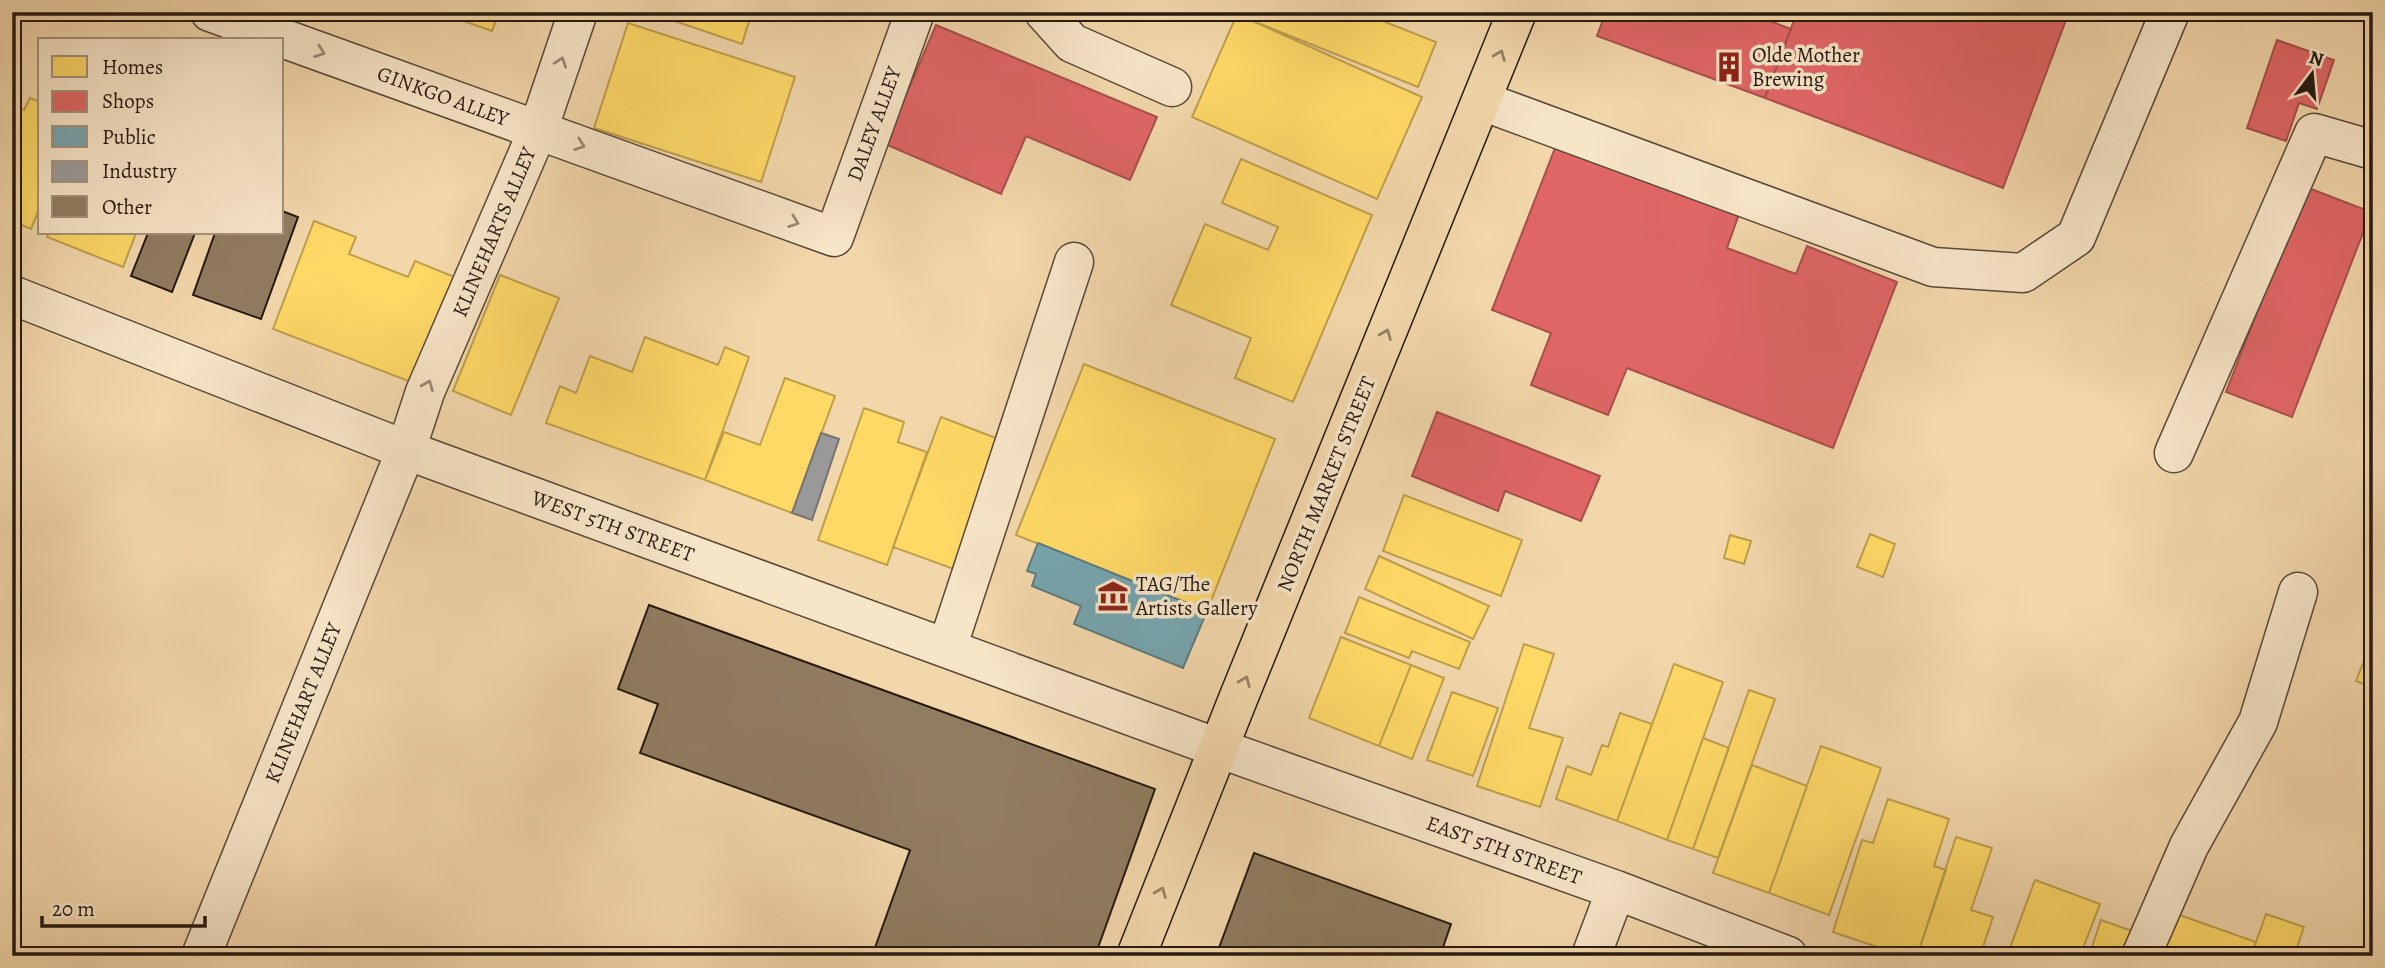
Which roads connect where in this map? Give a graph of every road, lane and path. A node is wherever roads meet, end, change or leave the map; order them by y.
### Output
1 (210, 12) edge
2 (578, 12) edge
3 (915, 12) edge
4 (1044, 12) edge
5 (1517, 12) edge
6 (2170, 12) edge
7 (282, 38) edge
8 (284, 39) edge
9 (1172, 87) dead end
10 (1482, 100) junction
11 (538, 130) junction
12 (2373, 150) edge
13 (834, 237) joint
14 (1074, 262) dead end
15 (12, 295) edge
16 (405, 450) junction
17 (2174, 453) dead end
18 (2298, 592) dead end
19 (947, 648) junction
20 (1218, 748) junction
21 (1616, 890) junction
22 (201, 956) edge
23 (1136, 956) edge
24 (1591, 956) edge
25 (1788, 956) edge
26 (2141, 956) edge

1 -> 7 street, GINKGO ALLEY
11 -> 2 street, KLINEHARTS ALLEY
3 - 13 street, DALEY ALLEY
4 - 9 street
10 -> 5 main road, NORTH MARKET STREET
6 - 10 street
8 -> 11 street, GINKGO ALLEY
20 -> 10 main road, NORTH MARKET STREET
11 -> 13 street, GINKGO ALLEY
16 -> 11 street, KLINEHARTS ALLEY
12 - 17 street
14 - 19 street
15 - 16 street, WEST 5TH STREET
16 - 19 street, WEST 5TH STREET
16 - 22 street, KLINEHART ALLEY
18 - 26 street
19 - 20 street, WEST 5TH STREET
20 - 21 street, EAST 5TH STREET
23 -> 20 main road, NORTH MARKET STREET
21 - 24 street
21 - 25 street, EAST 5TH STREET

